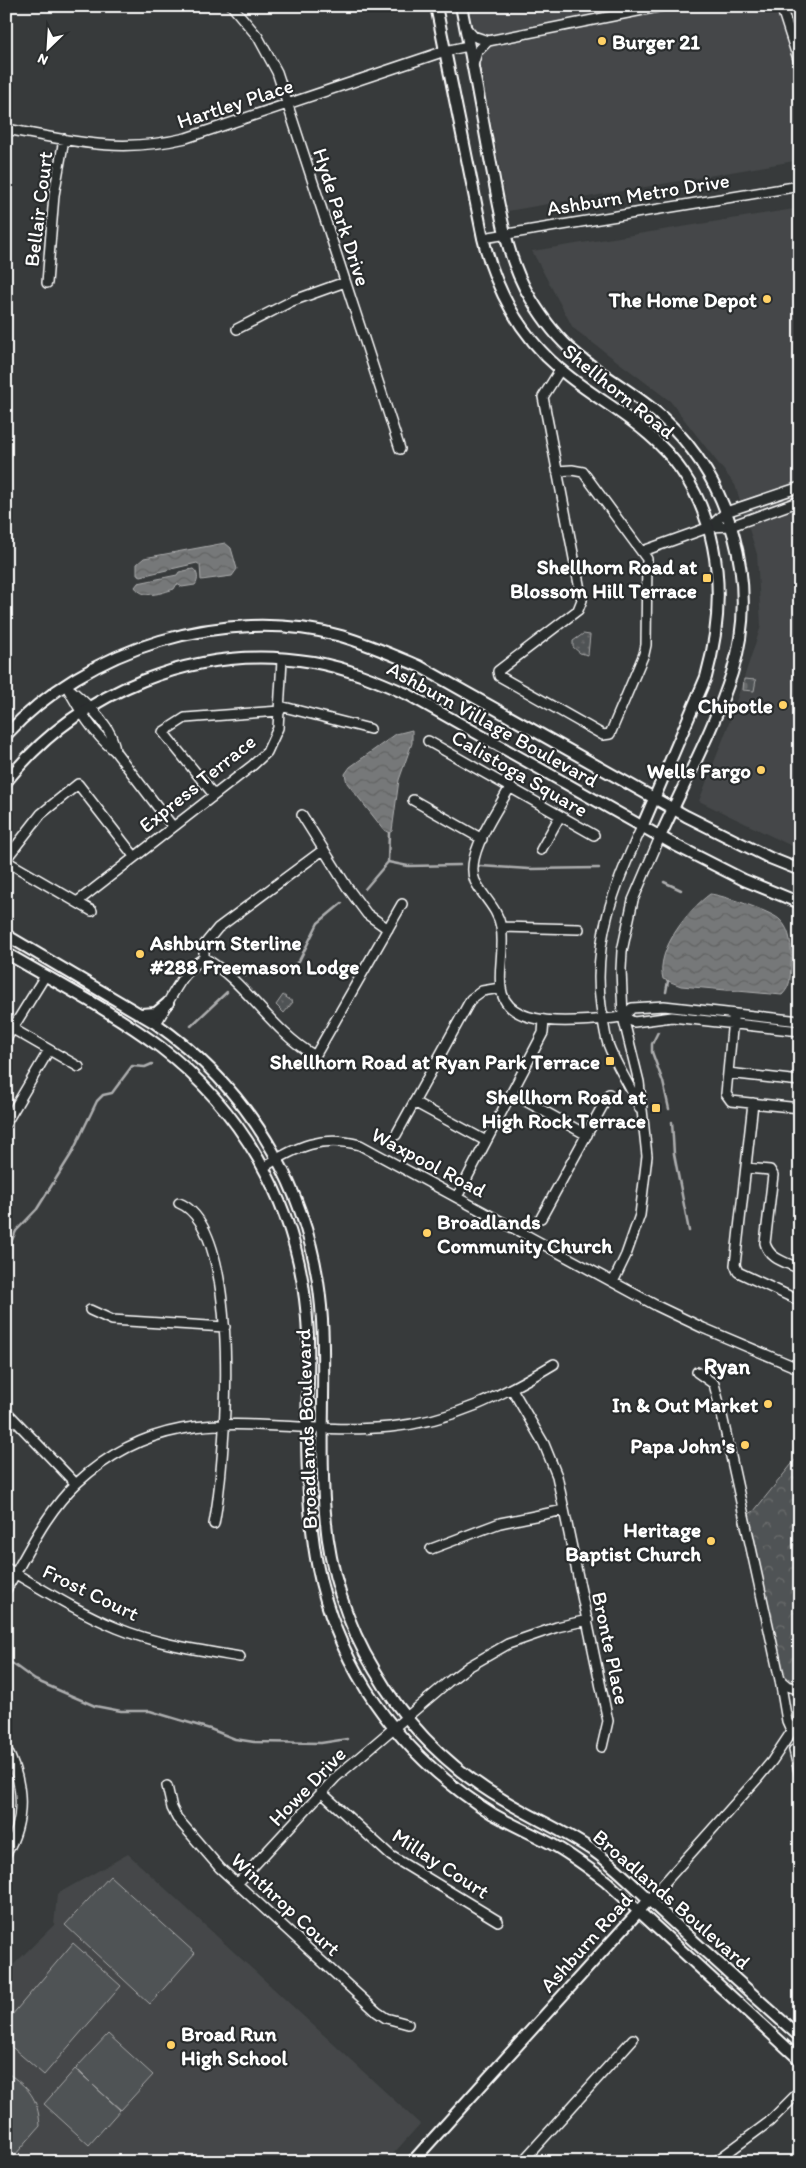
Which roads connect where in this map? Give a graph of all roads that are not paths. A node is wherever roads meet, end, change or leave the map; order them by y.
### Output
1 (232, 6) edge
2 (436, 6) edge
3 (461, 6) edge
4 (663, 6) edge
5 (781, 6) edge
6 (616, 11) edge
7 (465, 27) junction
8 (488, 41) junction
9 (468, 46) junction
10 (445, 52) junction
11 (800, 65) edge
12 (472, 66) junction
13 (287, 105) junction
14 (6, 128) edge
15 (64, 139) junction
16 (800, 186) edge
17 (505, 234) junction
18 (483, 238) junction
19 (344, 282) junction
20 (47, 283) dead end
21 (237, 329) dead end
22 (560, 370) junction
23 (400, 449) dead end
24 (557, 471) junction
25 (800, 486) edge
26 (800, 501) edge
27 (726, 512) junction
28 (731, 526) junction
29 (710, 528) junction
30 (643, 551) junction
31 (282, 660) junction
32 (66, 685) junction
33 (280, 708) junction
34 (85, 710) junction
35 (370, 729) dead end
36 (6, 735) edge
37 (428, 741) dead end
38 (6, 782) edge
39 (510, 787) junction
40 (214, 795) junction
41 (655, 799) junction
42 (413, 800) dead end
43 (673, 808) junction
44 (302, 815) dead end
45 (560, 816) junction
46 (173, 826) junction
47 (642, 827) junction
48 (594, 835) dead end
49 (660, 837) junction
50 (482, 839) junction
51 (323, 850) junction
52 (540, 850) dead end
53 (134, 856) junction
54 (6, 860) edge
55 (800, 870) edge
56 (77, 902) junction
57 (800, 903) edge
58 (402, 904) dead end
59 (92, 911) dead end
60 (501, 927) junction
61 (388, 929) junction
62 (579, 929) dead end
63 (6, 935) edge
64 (6, 953) edge
65 (204, 958) junction
66 (45, 976) junction
67 (500, 988) junction
68 (168, 1003) junction
69 (140, 1014) junction
70 (624, 1017) junction
71 (603, 1019) junction
72 (733, 1019) junction
73 (544, 1020) junction
74 (120, 1021) junction
75 (800, 1021) edge
76 (155, 1023) junction
77 (13, 1029) junction
78 (800, 1031) edge
79 (6, 1039) edge
80 (49, 1050) junction
81 (79, 1068) dead end
82 (728, 1074) junction
83 (800, 1081) edge
84 (513, 1094) junction
85 (609, 1094) dead end
86 (414, 1102) junction
87 (753, 1103) junction
88 (800, 1108) edge
89 (642, 1114) junction
90 (6, 1123) edge
91 (396, 1135) dead end
92 (587, 1135) junction
93 (486, 1141) junction
94 (278, 1158) junction
95 (264, 1167) junction
96 (746, 1168) junction
97 (457, 1197) junction
98 (179, 1203) dead end
99 (541, 1218) dead end
100 (800, 1269) edge
101 (614, 1282) junction
102 (800, 1301) edge
103 (90, 1310) dead end
104 (225, 1327) junction
105 (554, 1364) dead end
106 (800, 1369) edge
107 (697, 1372) dead end
108 (512, 1389) junction
109 (6, 1411) edge
110 (223, 1424) junction
111 (308, 1426) junction
112 (324, 1427) junction
113 (76, 1484) junction
114 (564, 1510) junction
115 (214, 1524) dead end
116 (431, 1549) dead end
117 (6, 1568) edge
118 (16, 1573) junction
119 (6, 1590) edge
120 (588, 1620) junction
121 (240, 1657) dead end
122 (780, 1680) junction
123 (800, 1690) edge
124 (407, 1717) junction
125 (800, 1719) edge
126 (394, 1728) junction
127 (792, 1732) junction
128 (602, 1747) dead end
129 (6, 1748) edge
130 (794, 1750) dead end
131 (800, 1776) edge
132 (167, 1786) dead end
133 (321, 1792) junction
134 (6, 1854) edge
135 (237, 1884) junction
136 (649, 1900) junction
137 (638, 1912) junction
138 (498, 1922) dead end
139 (408, 2024) dead end
140 (800, 2037) edge
141 (634, 2039) dead end
142 (800, 2060) edge
143 (800, 2091) edge
144 (412, 2162) edge
145 (522, 2162) edge
146 (715, 2162) edge

1 - 13 street, Hyde Park Drive
2 - 10 main road, Shellhorn Road
3 - 7 main road, Shellhorn Road
4 - 6 street
5 - 11 street
6 - 8 street
7 - 8 street
7 - 9 main road, Shellhorn Road
8 - 12 street
9 - 10 street, Hartley Place
9 - 12 main road, Shellhorn Road
10 - 13 street, Hartley Place
10 - 18 main road, Shellhorn Road
12 - 17 main road, Shellhorn Road
13 - 15 street, Hartley Place
13 - 19 street, Hyde Park Drive
14 - 15 street, Hartley Place
15 - 20 street, Bellair Court
16 - 17 street, Ashburn Metro Drive
17 - 18 street, Ashburn Metro Drive
17 - 27 main road, Shellhorn Road
18 - 22 main road, Shellhorn Road
19 - 21 street
19 - 23 street, Hyde Park Drive
22 - 24 street
22 - 29 main road, Shellhorn Road
24 - 30 street
24 - 30 street
25 - 27 street
26 - 28 street
27 - 28 main road, Shellhorn Road
27 - 29 street
28 - 29 street
28 - 43 main road, Shellhorn Road
29 - 30 street
29 - 41 main road, Shellhorn Road
31 - 33 street, Express Terrace
31 - 34 main road, Ashburn Village Boulevard
31 - 47 main road, Ashburn Village Boulevard
32 - 34 street
32 - 36 main road, Ashburn Village Boulevard
32 - 41 main road, Ashburn Village Boulevard
33 - 35 street
33 - 40 street, Express Terrace
33 - 40 street
34 - 38 main road, Ashburn Village Boulevard
34 - 46 street
37 - 39 street, Calistoga Square
39 - 45 street, Calistoga Square
39 - 50 street
40 - 46 street, Express Terrace
41 - 43 main road, Ashburn Village Boulevard
41 - 47 main road, Shellhorn Road
42 - 50 street
43 - 49 main road, Shellhorn Road
43 - 55 main road, Ashburn Village Boulevard
44 - 51 street
45 - 48 street, Calistoga Square
45 - 52 street
46 - 53 street, Express Terrace
47 - 49 main road, Ashburn Village Boulevard
47 - 71 street, Shellhorn Road
49 - 57 main road, Ashburn Village Boulevard
49 - 70 street, Shellhorn Road
50 - 60 street
51 - 61 street
51 - 65 street
53 - 54 street
53 - 56 street, Express Terrace
54 - 56 street
56 - 59 street
58 - 61 street
60 - 62 street
60 - 67 street
61 - 65 street
63 - 69 main road
64 - 66 main road
65 - 68 street
66 - 74 main road
66 - 77 street
67 - 73 street
67 - 86 street
68 - 69 main road
68 - 76 street
69 - 76 main road
70 - 71 street
70 - 72 street
70 - 72 street
70 - 89 street, Shellhorn Road
71 - 73 street
71 - 89 street, Shellhorn Road
72 - 75 street
72 - 78 street
72 - 82 street
73 - 84 street
74 - 76 main road
74 - 95 main road
76 - 94 main road
77 - 79 street
77 - 80 street
80 - 81 street
80 - 90 street
82 - 83 street
82 - 87 street
84 - 92 street
84 - 93 street
85 - 92 street
86 - 91 street
86 - 93 street
87 - 88 street
87 - 96 street
89 - 101 street, Shellhorn Road
92 - 99 street
93 - 97 street
94 - 95 street, Waxpool Road
94 - 97 street, Waxpool Road
94 - 112 main road, Broadlands Boulevard
95 - 111 main road, Broadlands Boulevard
96 - 100 street
96 - 102 street
97 - 101 street, Waxpool Road
98 - 104 street
101 - 106 street, Waxpool Road
103 - 104 street
104 - 110 street
105 - 108 street
107 - 122 street
108 - 112 street
108 - 114 street, Bronte Place
109 - 113 street
110 - 111 street
110 - 113 street
110 - 115 street
111 - 112 street
111 - 126 main road, Broadlands Boulevard
112 - 124 main road, Broadlands Boulevard
113 - 118 street
114 - 116 street
114 - 120 street, Bronte Place
117 - 118 street, Frost Court
118 - 119 street
118 - 121 street, Frost Court
120 - 124 street, Howe Drive
120 - 128 street, Bronte Place
122 - 123 street
122 - 127 street
124 - 126 street, Howe Drive
124 - 136 main road, Broadlands Boulevard
125 - 127 street, Ashburn Road
126 - 133 street, Howe Drive
126 - 137 main road, Broadlands Boulevard
127 - 136 street, Ashburn Road
129 - 134 street
130 - 131 street
132 - 135 street, Winthrop Court
133 - 135 street, Howe Drive
133 - 138 street, Millay Court
135 - 139 street, Winthrop Court
136 - 137 main road, Ashburn Road
136 - 140 main road, Broadlands Boulevard
137 - 142 main road, Broadlands Boulevard
137 - 144 main road, Ashburn Road
141 - 145 street
143 - 146 street

